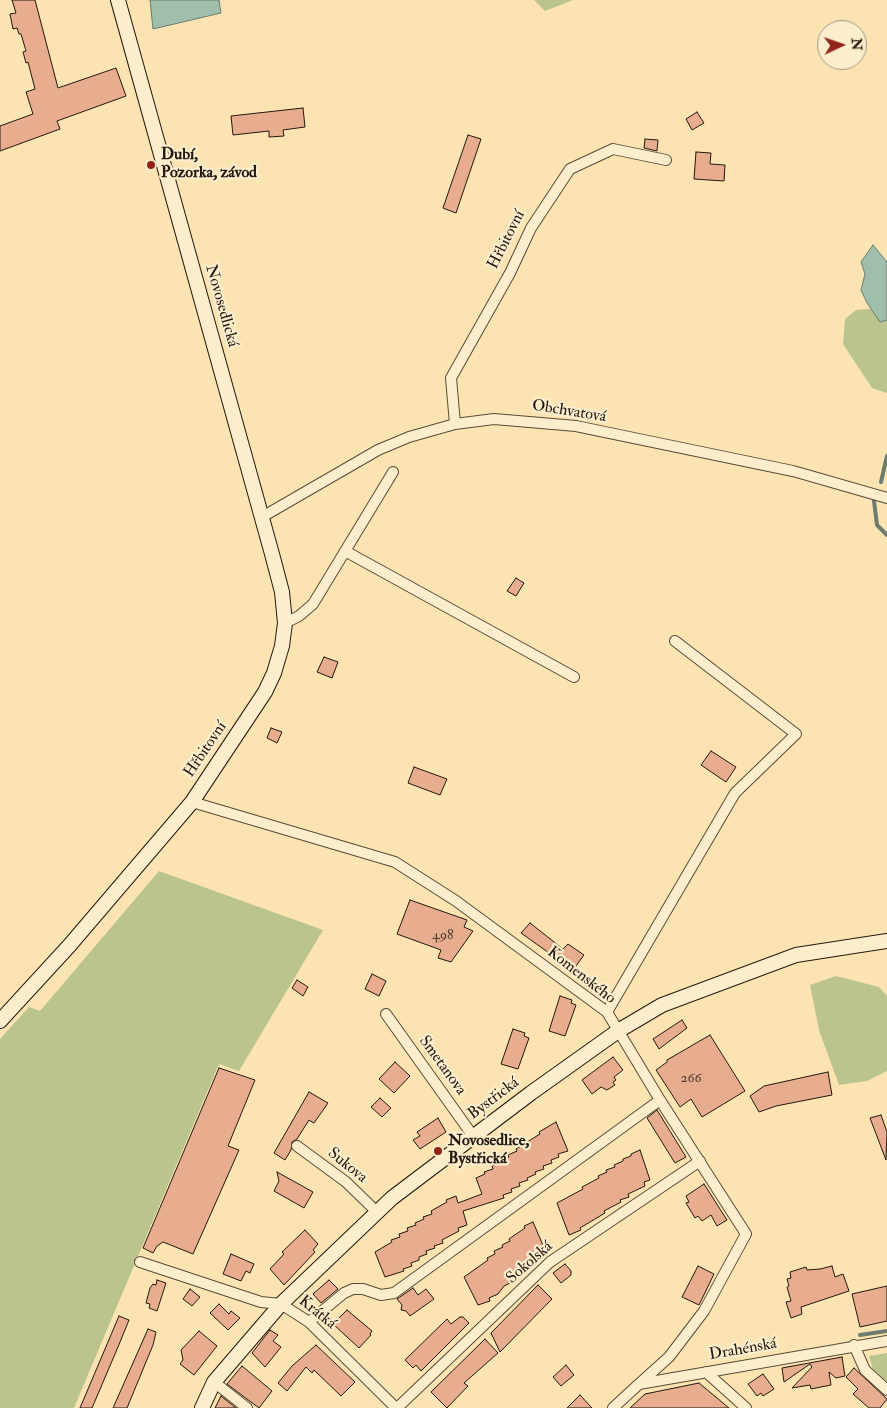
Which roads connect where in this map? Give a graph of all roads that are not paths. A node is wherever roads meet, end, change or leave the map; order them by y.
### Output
1 (118, 0) edge
2 (666, 160) dead end
3 (455, 424) junction
4 (393, 472) dead end
5 (887, 498) edge
6 (262, 517) junction
7 (345, 551) junction
8 (285, 623) junction
9 (675, 641) dead end
10 (574, 678) dead end
11 (192, 802) junction
12 (887, 941) edge
13 (607, 1012) junction
14 (386, 1014) dead end
15 (0, 1021) edge
16 (618, 1031) junction
17 (660, 1100) junction
18 (474, 1136) junction
19 (297, 1146) dead end
20 (700, 1161) junction
21 (377, 1212) junction
22 (140, 1262) dead end
23 (281, 1304) junction
24 (309, 1322) junction
25 (887, 1341) edge
26 (854, 1345) junction
27 (706, 1372) junction
28 (214, 1382) junction
29 (639, 1384) junction
30 (887, 1390) edge
31 (202, 1408) edge
32 (247, 1408) edge
33 (396, 1408) edge
34 (613, 1408) edge
35 (746, 1408) edge

1 - 6 street, Novosedlická
2 - 3 street, Hřbitovní
3 - 5 street, Obchvatová
3 - 6 street, Obchvatová
4 - 7 street
6 - 8 street, Novosedlická
7 - 8 street
7 - 10 street
8 - 11 street, Hřbitovní
9 - 13 street
11 - 13 street, Komenského
11 - 15 street, Hřbitovní
12 - 16 street, Bystřická
13 - 16 street, Komenského
14 - 18 street, Smetanova
16 - 17 street, Komenského
16 - 18 street, Bystřická
17 - 20 street, Komenského
17 - 24 street
18 - 21 street, Bystřická
19 - 21 street, Sukova
20 - 29 street, Komenského
20 - 33 street, Sokolská
21 - 23 street, Bystřická
22 - 23 street, Krátká
23 - 24 street, Krátká
23 - 28 street, Bystřická
24 - 33 street, Krátká
25 - 26 street, Drahénská
26 - 27 street, Drahénská
26 - 30 street
27 - 29 street, Drahénská
27 - 35 street
28 - 31 street, Bystřická
28 - 32 street
29 - 34 street

